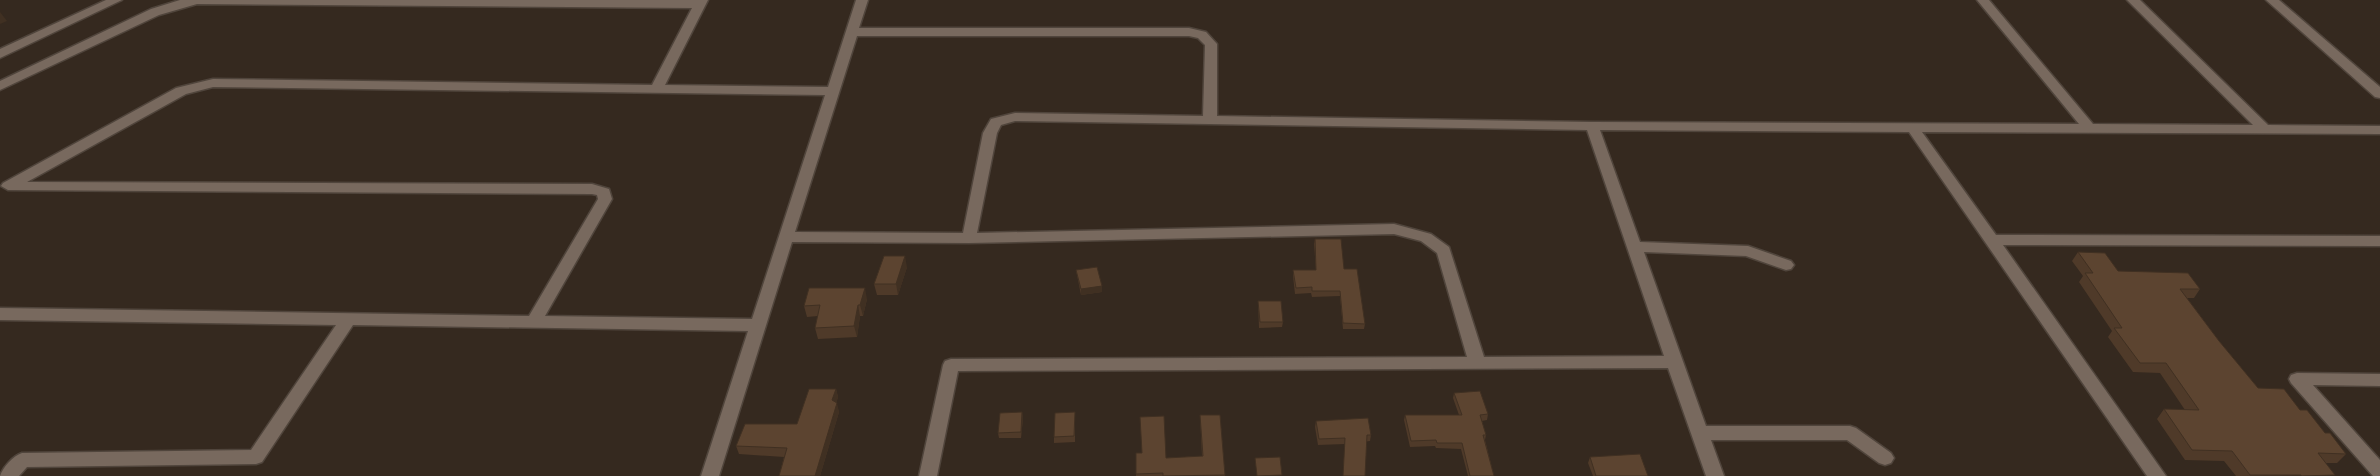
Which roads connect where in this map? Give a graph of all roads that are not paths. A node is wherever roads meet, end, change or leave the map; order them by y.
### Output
1 (116, 0) edge
2 (862, 0) edge
3 (1983, 0) edge
4 (2133, 0) edge
5 (2272, 0) edge
6 (381, 1) edge
7 (702, 2) edge
8 (851, 32) junction
9 (0, 54) edge
10 (0, 86) edge
11 (656, 90) junction
12 (832, 91) junction
13 (2380, 94) edge
14 (1210, 119) junction
15 (1592, 126) junction
16 (1913, 128) junction
17 (2089, 128) junction
18 (2264, 129) junction
19 (2380, 130) edge
20 (4, 186) edge
21 (785, 237) junction
22 (969, 238) junction
23 (1992, 240) junction
24 (2380, 242) edge
25 (1635, 247) junction
26 (1786, 265) dead end
27 (0, 314) edge
28 (348, 319) junction
29 (534, 321) junction
30 (758, 325) junction
31 (1477, 361) junction
32 (1672, 362) junction
33 (2380, 380) edge
34 (1699, 434) junction
35 (1885, 458) dead end
36 (2380, 472) edge
37 (8, 476) edge
38 (710, 476) edge
39 (928, 476) edge
40 (1715, 476) edge
41 (2157, 476) edge

1 - 9 street
2 - 8 street
3 - 17 street
4 - 18 street
5 - 13 street
6 - 7 street
6 - 10 street
7 - 11 street
8 - 12 street
8 - 14 street
11 - 12 street
11 - 20 street
12 - 21 street
14 - 15 street
14 - 22 street
15 - 16 street
15 - 25 street
16 - 17 street
16 - 23 street
17 - 18 street
18 - 19 street
20 - 29 street
21 - 22 street
21 - 30 street
22 - 31 street
23 - 24 street
23 - 41 street
25 - 26 street
25 - 32 street
27 - 28 street
28 - 29 street
28 - 37 street
29 - 30 street
30 - 38 street
31 - 32 street
31 - 39 street
32 - 34 street
33 - 36 street
34 - 35 street
34 - 40 street

